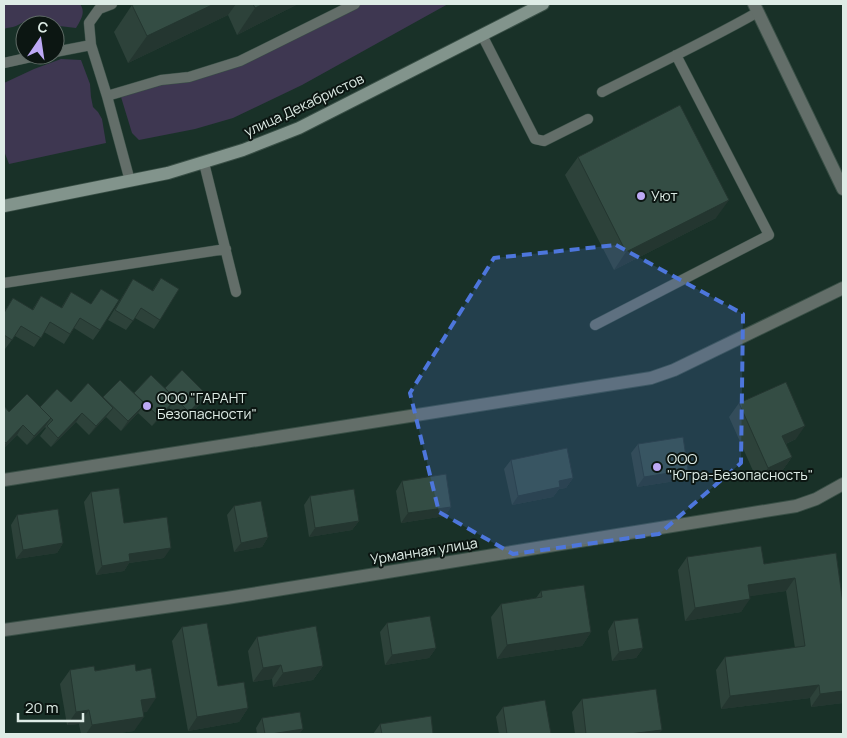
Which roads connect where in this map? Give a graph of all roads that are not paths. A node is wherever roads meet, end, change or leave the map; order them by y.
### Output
1 (112, 4) edge
2 (355, 4) edge
3 (543, 4) edge
4 (97, 7) edge
5 (756, 8) edge
6 (482, 35) junction
7 (91, 45) junction
8 (65, 50) edge
9 (676, 55) junction
10 (602, 92) dead end
11 (107, 96) junction
12 (588, 119) dead end
13 (204, 162) junction
14 (130, 181) junction
15 (843, 189) edge
16 (4, 206) edge
17 (226, 249) junction
18 (4, 283) edge
19 (843, 288) edge
20 (236, 292) dead end
21 (595, 325) dead end
22 (4, 480) edge
23 (843, 484) edge
24 (4, 630) edge

1 - 4 lane
2 - 11 lane
3 - 6 main road, улица Декабристов
4 - 7 lane
5 - 9 lane
5 - 15 street
6 - 12 lane
6 - 13 main road, улица Декабристов
7 - 8 lane
7 - 11 lane
9 - 10 lane
9 - 21 lane
11 - 14 lane
13 - 14 main road, улица Декабристов
13 - 17 lane
14 - 16 main road, улица Декабристов
17 - 18 lane
17 - 20 lane
19 - 22 street
23 - 24 street, Урманная улица

